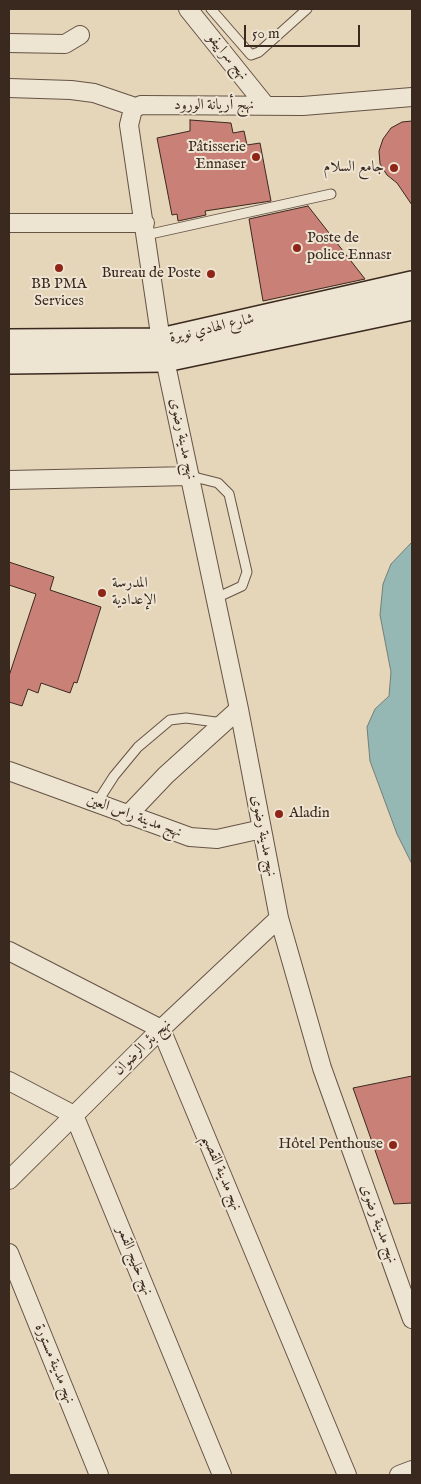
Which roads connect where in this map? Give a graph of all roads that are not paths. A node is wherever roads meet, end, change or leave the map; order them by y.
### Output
1 (188, 9) edge
2 (210, 9) edge
3 (307, 9) edge
4 (80, 34) dead end
5 (9, 44) edge
6 (9, 88) edge
7 (412, 96) edge
8 (266, 106) junction
9 (135, 107) junction
10 (331, 194) dead end
11 (9, 223) edge
12 (145, 229) junction
13 (408, 296) edge
14 (9, 342) edge
15 (163, 350) junction
16 (9, 361) edge
17 (190, 476) junction
18 (9, 480) edge
19 (214, 599) junction
20 (239, 709) junction
21 (223, 723) junction
22 (9, 771) edge
23 (96, 804) junction
24 (127, 816) junction
25 (262, 829) junction
26 (279, 918) junction
27 (9, 950) edge
28 (161, 1029) junction
29 (9, 1081) edge
30 (74, 1115) junction
31 (9, 1180) edge
32 (9, 1253) edge
33 (412, 1319) edge
34 (412, 1470) edge
35 (99, 1475) edge
36 (222, 1475) edge
37 (347, 1475) edge
38 (399, 1475) edge

1 - 8 street, نهج سراييفو
2 - 3 lane
4 - 5 street
6 - 9 street
7 - 8 street, نهج أريانة الورود
8 - 9 street, نهج أريانة الورود
9 - 12 street
10 - 12 lane
11 - 12 street
12 - 15 street
13 - 15 main road, شارع الهادي نويرة
14 - 15 main road, شارع الهادي نويرة
15 - 16 main road, شارع الهادي نويرة
15 - 17 street, نهج مدينة رضوى
17 - 18 street
17 - 19 street, نهج مدينة رضوى
17 - 19 lane
19 - 20 street, نهج مدينة رضوى
20 - 21 street
20 - 25 street, نهج مدينة رضوى
21 - 23 lane
21 - 24 street
22 - 23 street, نهج مدينة راس العين
23 - 24 street, نهج مدينة راس العين
24 - 25 street, نهج مدينة راس العين
25 - 26 street, نهج مدينة رضوى
26 - 28 street, نهج بئر الرضوان
26 - 33 street, نهج مدينة رضوى
27 - 28 street
28 - 30 street, نهج بئر الرضوان
28 - 37 street, نهج مدينة القصيم
29 - 30 street
30 - 31 street, نهج بئر الرضوان
30 - 36 street, نهج خليج القمر
32 - 35 street, نهج مدينة مستورة
34 - 38 street

